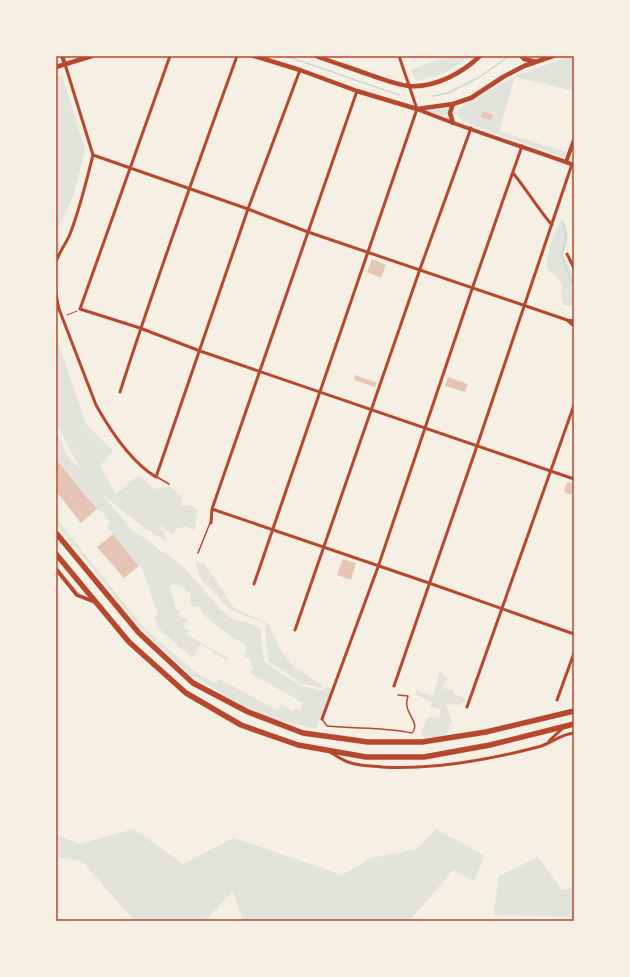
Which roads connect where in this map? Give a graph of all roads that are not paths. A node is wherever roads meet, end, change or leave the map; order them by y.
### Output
1 (62, 56) edge
2 (92, 56) edge
3 (170, 56) edge
4 (237, 56) edge
5 (254, 56) edge
6 (316, 56) edge
7 (399, 56) edge
8 (480, 56) edge
9 (521, 56) edge
10 (554, 56) edge
11 (536, 62) junction
12 (65, 64) junction
13 (56, 67) edge
14 (300, 70) junction
15 (409, 86) junction
16 (357, 91) junction
17 (453, 104) junction
18 (417, 109) junction
19 (453, 124) junction
20 (471, 128) junction
21 (574, 140) edge
22 (522, 146) junction
23 (93, 155) junction
24 (566, 162) junction
25 (573, 164) edge
26 (130, 168) junction
27 (513, 173) junction
28 (189, 189) junction
29 (248, 209) junction
30 (552, 225) junction
31 (308, 232) junction
32 (368, 252) junction
33 (567, 254) dead end
34 (56, 262) edge
35 (574, 268) edge
36 (420, 269) junction
37 (472, 289) junction
38 (56, 294) edge
39 (525, 305) junction
40 (567, 320) junction
41 (574, 321) edge
42 (574, 326) edge
43 (140, 328) junction
44 (200, 351) junction
45 (259, 370) junction
46 (320, 391) junction
47 (120, 392) dead end
48 (574, 404) edge
49 (372, 409) junction
50 (424, 427) junction
51 (477, 446) junction
52 (550, 470) junction
53 (156, 477) junction
54 (574, 479) edge
55 (170, 484) dead end
56 (212, 509) junction
57 (211, 523) joint
58 (272, 530) junction
59 (56, 533) edge
60 (324, 548) junction
61 (198, 553) dead end
62 (56, 554) edge
63 (378, 566) junction
64 (56, 569) edge
65 (430, 583) junction
66 (254, 584) dead end
67 (95, 602) junction
68 (502, 610) junction
69 (295, 630) dead end
70 (574, 634) edge
71 (574, 653) edge
72 (394, 686) dead end
73 (398, 695) dead end
74 (557, 700) dead end
75 (467, 707) dead end
76 (574, 711) edge
77 (322, 719) joint
78 (574, 724) edge
79 (566, 726) junction
80 (574, 733) edge
81 (545, 745) junction
82 (329, 751) junction

1 - 12 street
2 - 12 main road
3 - 26 street
4 - 28 street
5 - 14 main road
6 - 15 main road
7 - 15 street
8 - 15 main road
9 - 11 main road
10 - 11 main road
11 - 17 main road
12 - 13 main road
12 - 23 street
14 - 16 main road
14 - 29 street
15 - 18 street
16 - 18 main road
16 - 31 street
17 - 18 main road
17 - 19 main road
18 - 19 street
18 - 32 street
19 - 20 street
20 - 22 street
20 - 36 street
21 - 24 street
22 - 24 street
22 - 27 street
23 - 26 street
23 - 34 street
24 - 25 street
25 - 30 street
26 - 28 street
26 - 43 street
27 - 30 street
27 - 37 street
28 - 29 street
28 - 43 street
29 - 31 street
29 - 44 street
30 - 39 street
31 - 32 street
31 - 45 street
32 - 36 street
32 - 46 street
33 - 35 street
36 - 37 street
36 - 49 street
37 - 39 street
37 - 50 street
38 - 53 street
39 - 40 street
39 - 51 street
40 - 41 street
40 - 42 street
43 - 44 street
43 - 47 street
44 - 45 street
44 - 53 street
45 - 46 street
45 - 56 street
46 - 49 street
46 - 58 street
48 - 52 street
49 - 50 street
49 - 60 street
50 - 51 street
50 - 63 street
51 - 52 street
51 - 65 street
52 - 54 street
52 - 68 street
53 - 55 lane
56 - 57 street
56 - 58 street
57 - 61 lane
58 - 60 street
58 - 66 street
59 - 76 highway
60 - 63 street
60 - 69 street
62 - 67 highway
63 - 65 street
63 - 77 street
64 - 67 street
65 - 68 street
65 - 72 street
67 - 82 highway
68 - 70 street
68 - 75 street
71 - 74 street
73 - 77 lane
78 - 79 highway
79 - 81 street
79 - 82 highway
80 - 81 street
81 - 82 street

